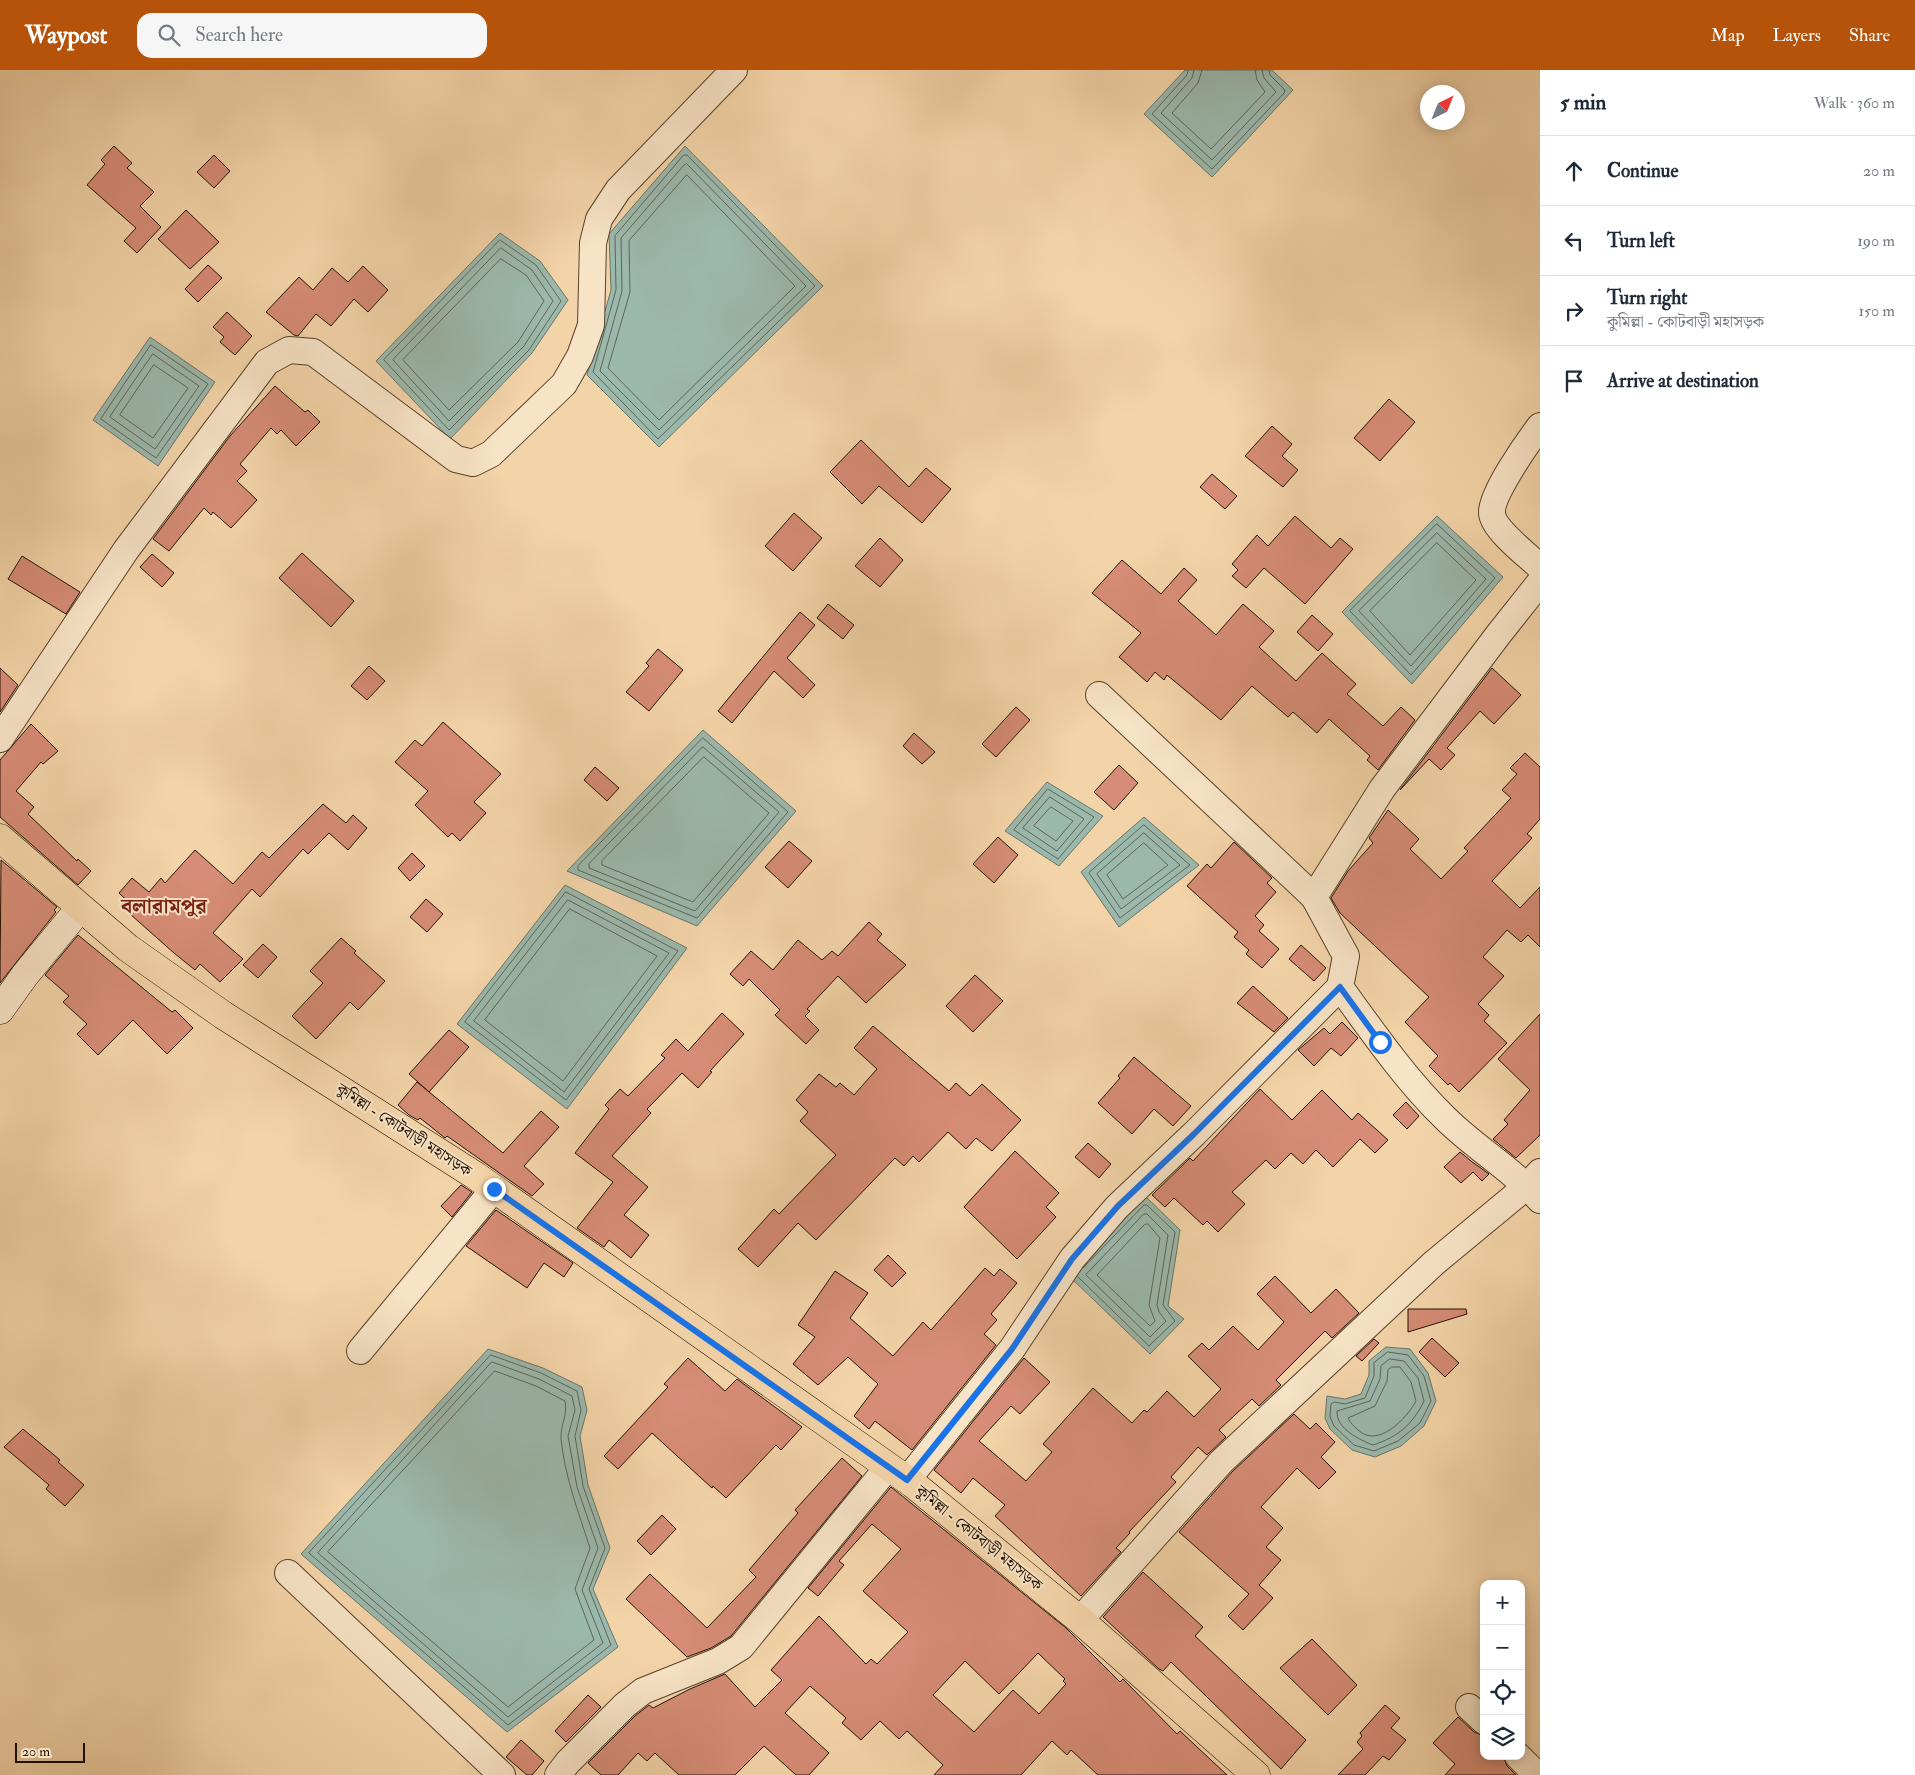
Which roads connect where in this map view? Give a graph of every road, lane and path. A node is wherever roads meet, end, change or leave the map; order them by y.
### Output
1 (734, 70) edge
2 (1540, 426) edge
3 (1540, 567) edge
4 (1540, 582) edge
5 (1098, 695) dead end
6 (0, 739) edge
7 (0, 838) edge
8 (1314, 897) junction
9 (80, 908) junction
10 (1340, 987) junction
11 (0, 1010) edge
12 (1536, 1186) edge
13 (494, 1189) junction
14 (360, 1351) dead end
15 (898, 1473) junction
16 (288, 1573) dead end
17 (1080, 1620) junction
18 (1522, 1760) edge
19 (502, 1775) edge
20 (558, 1775) edge
21 (1256, 1775) edge
22 (1536, 1775) edge

1 - 6 street
2 - 3 street
4 - 8 street
5 - 8 street
7 - 9 main road, কুমিল্লা - কোটবাড়ী মহাসড়ক
8 - 10 street
9 - 11 street
9 - 13 main road, কুমিল্লা - কোটবাড়ী মহাসড়ক
10 - 12 street
10 - 15 street
12 - 17 street
13 - 14 street
13 - 15 main road, কুমিল্লা - কোটবাড়ী মহাসড়ক
15 - 17 main road, কুমিল্লা - কোটবাড়ী মহাসড়ক
15 - 20 street
16 - 19 street
17 - 21 main road, কুমিল্লা - কোটবাড়ী মহাসড়ক
18 - 22 street

